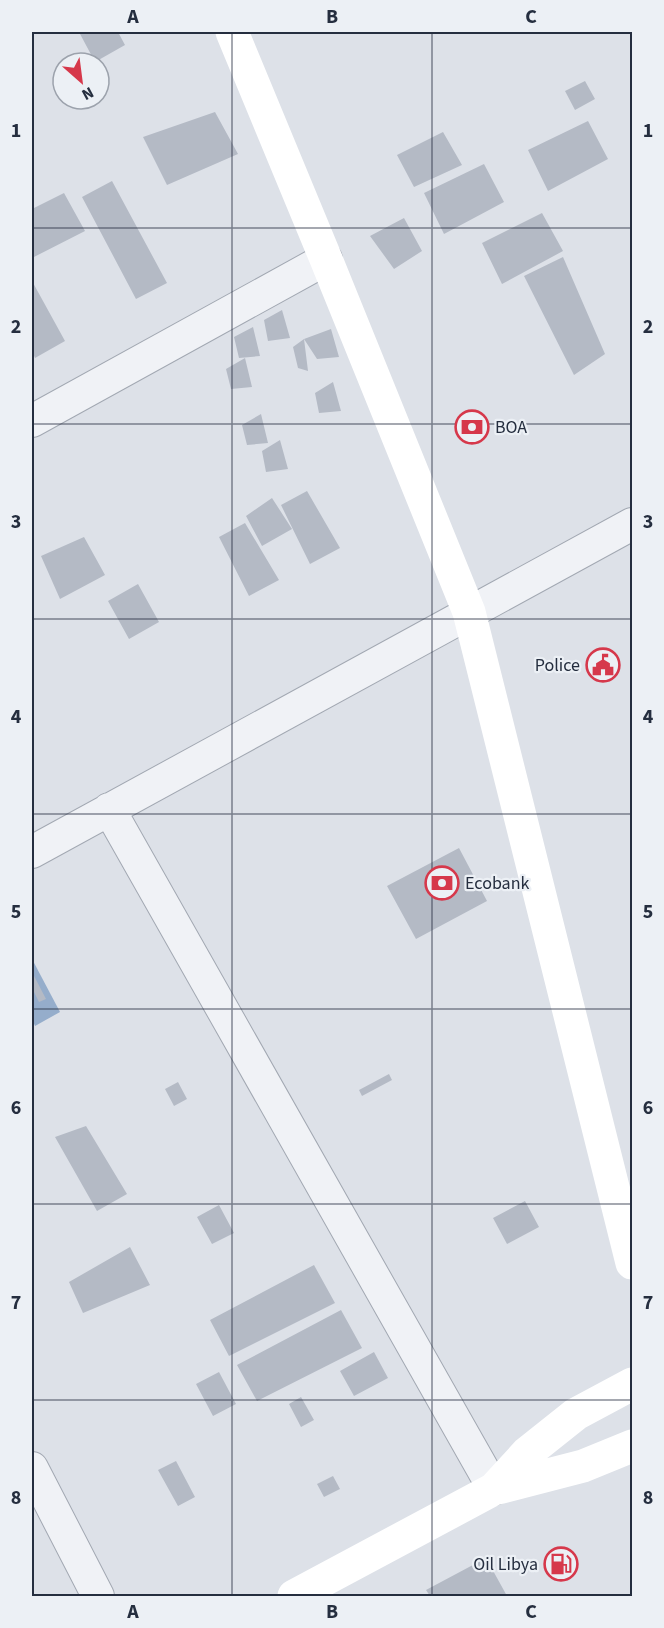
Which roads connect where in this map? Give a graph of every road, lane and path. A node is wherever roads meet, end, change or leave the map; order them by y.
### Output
1 (232, 32) edge
2 (326, 259) junction
3 (32, 421) edge
4 (633, 524) edge
5 (469, 612) junction
6 (109, 809) junction
7 (32, 852) edge
8 (633, 1263) edge
9 (633, 1384) edge
10 (633, 1446) edge
11 (32, 1468) edge
12 (494, 1489) junction
13 (98, 1596) edge
14 (294, 1596) edge

1 - 2 main road
2 - 3 street
2 - 5 main road
4 - 5 street
5 - 6 street
5 - 8 main road
6 - 7 street
6 - 12 street
9 - 12 main road
10 - 12 main road
11 - 13 street
12 - 14 main road

